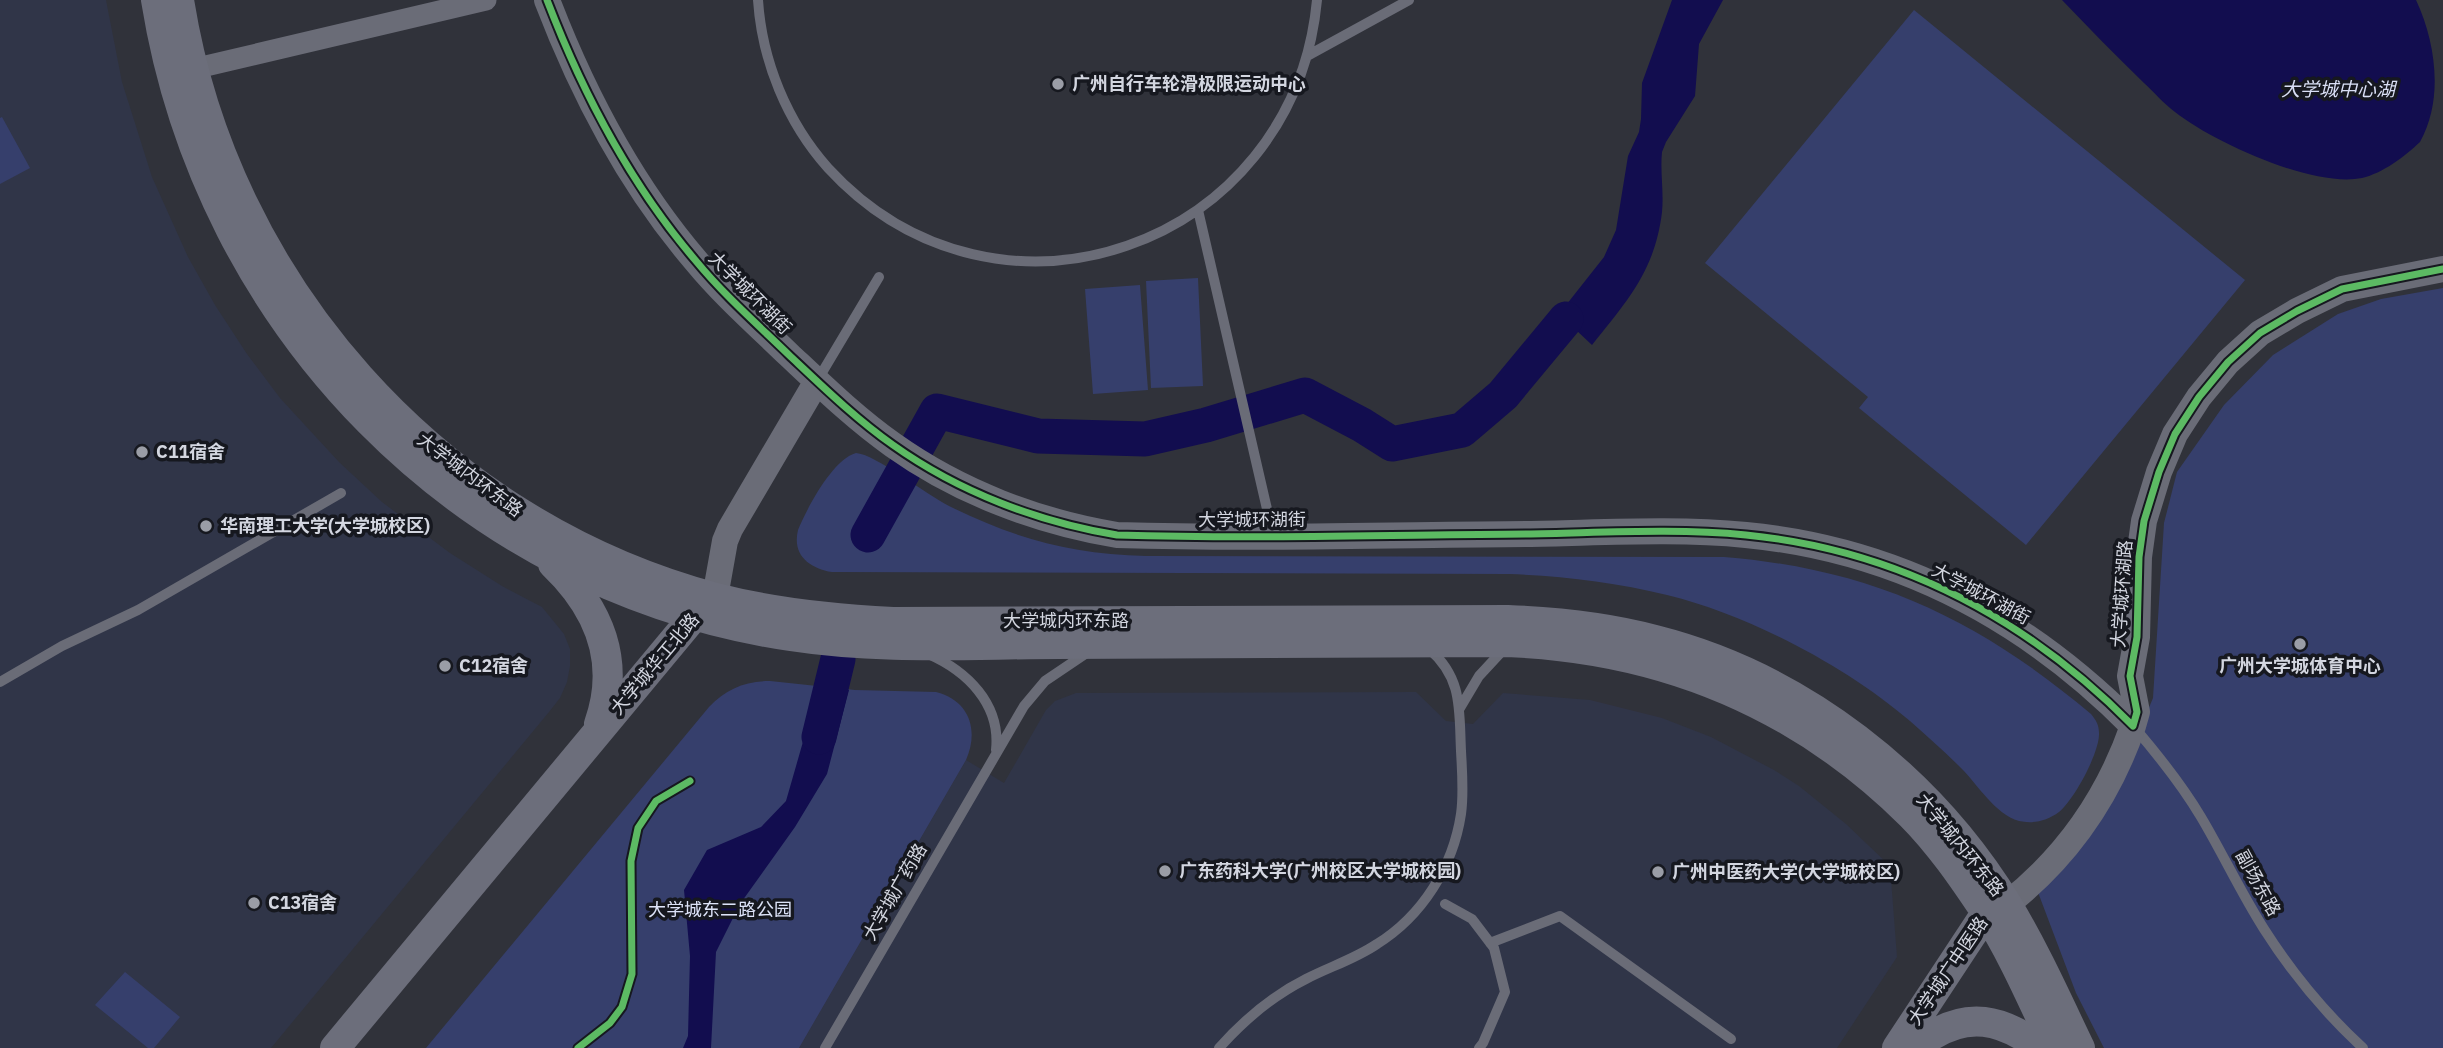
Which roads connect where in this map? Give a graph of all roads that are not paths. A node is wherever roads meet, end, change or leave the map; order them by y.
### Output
1 (156, 0) edge
2 (179, 0) edge
3 (486, 0) edge
4 (547, 0) edge
5 (758, 0) edge
6 (1317, 0) edge
7 (1409, 0) edge
8 (1307, 56) junction
9 (193, 69) junction
10 (1198, 210) junction
11 (2443, 269) edge
12 (879, 276) dead end
13 (817, 381) junction
14 (341, 493) dead end
15 (1274, 536) junction
16 (538, 550) junction
17 (708, 611) junction
18 (1419, 642) junction
19 (1110, 643) junction
20 (1516, 643) junction
21 (903, 645) junction
22 (0, 682) edge
23 (1460, 708) junction
24 (2135, 719) junction
25 (596, 734) junction
26 (996, 753) junction
27 (1445, 904) dead end
28 (1996, 916) junction
29 (1490, 943) junction
30 (1731, 1039) dead end
31 (1923, 1044) edge
32 (335, 1048) edge
33 (362, 1048) edge
34 (825, 1048) edge
35 (1219, 1048) edge
36 (1479, 1048) edge
37 (1896, 1048) edge
38 (2041, 1048) edge
39 (2055, 1048) edge
40 (2080, 1048) edge
41 (2363, 1048) edge

1 - 16 main road, 大学城内环东路
2 - 9 main road, 大学城内环东路
3 - 9 street
4 - 13 street, 大学城环湖街
5 - 10 lane
6 - 8 lane
7 - 8 lane
8 - 10 lane
9 - 17 main road, 大学城内环东路
10 - 15 lane
11 - 24 street, 大学城环湖路
12 - 13 lane
13 - 15 street, 大学城环湖街
13 - 17 street
14 - 22 lane
15 - 24 street, 大学城环湖街
16 - 17 main road, 大学城内环东路
16 - 25 main road
17 - 21 main road, 大学城内环东路
17 - 25 main road, 大学城华工北路
17 - 28 main road, 大学城内环东路
17 - 33 main road, 大学城华工北路
18 - 19 main road, 大学城内环东路
18 - 20 main road, 大学城内环东路
18 - 23 lane
19 - 21 main road, 大学城内环东路
19 - 26 lane, 大学城广药路
20 - 23 lane
20 - 28 main road, 大学城内环东路
21 - 26 lane
23 - 35 lane
24 - 28 street, 大学城广中医路
24 - 41 lane, 副场东路
25 - 32 main road, 大学城华工北路
26 - 34 lane, 大学城广药路
27 - 29 lane
28 - 31 main road, 大学城广中医路
28 - 37 main road, 大学城广中医路
28 - 39 main road, 大学城内环东路
28 - 40 main road, 大学城内环东路
29 - 30 lane
29 - 36 lane
31 - 38 main road

